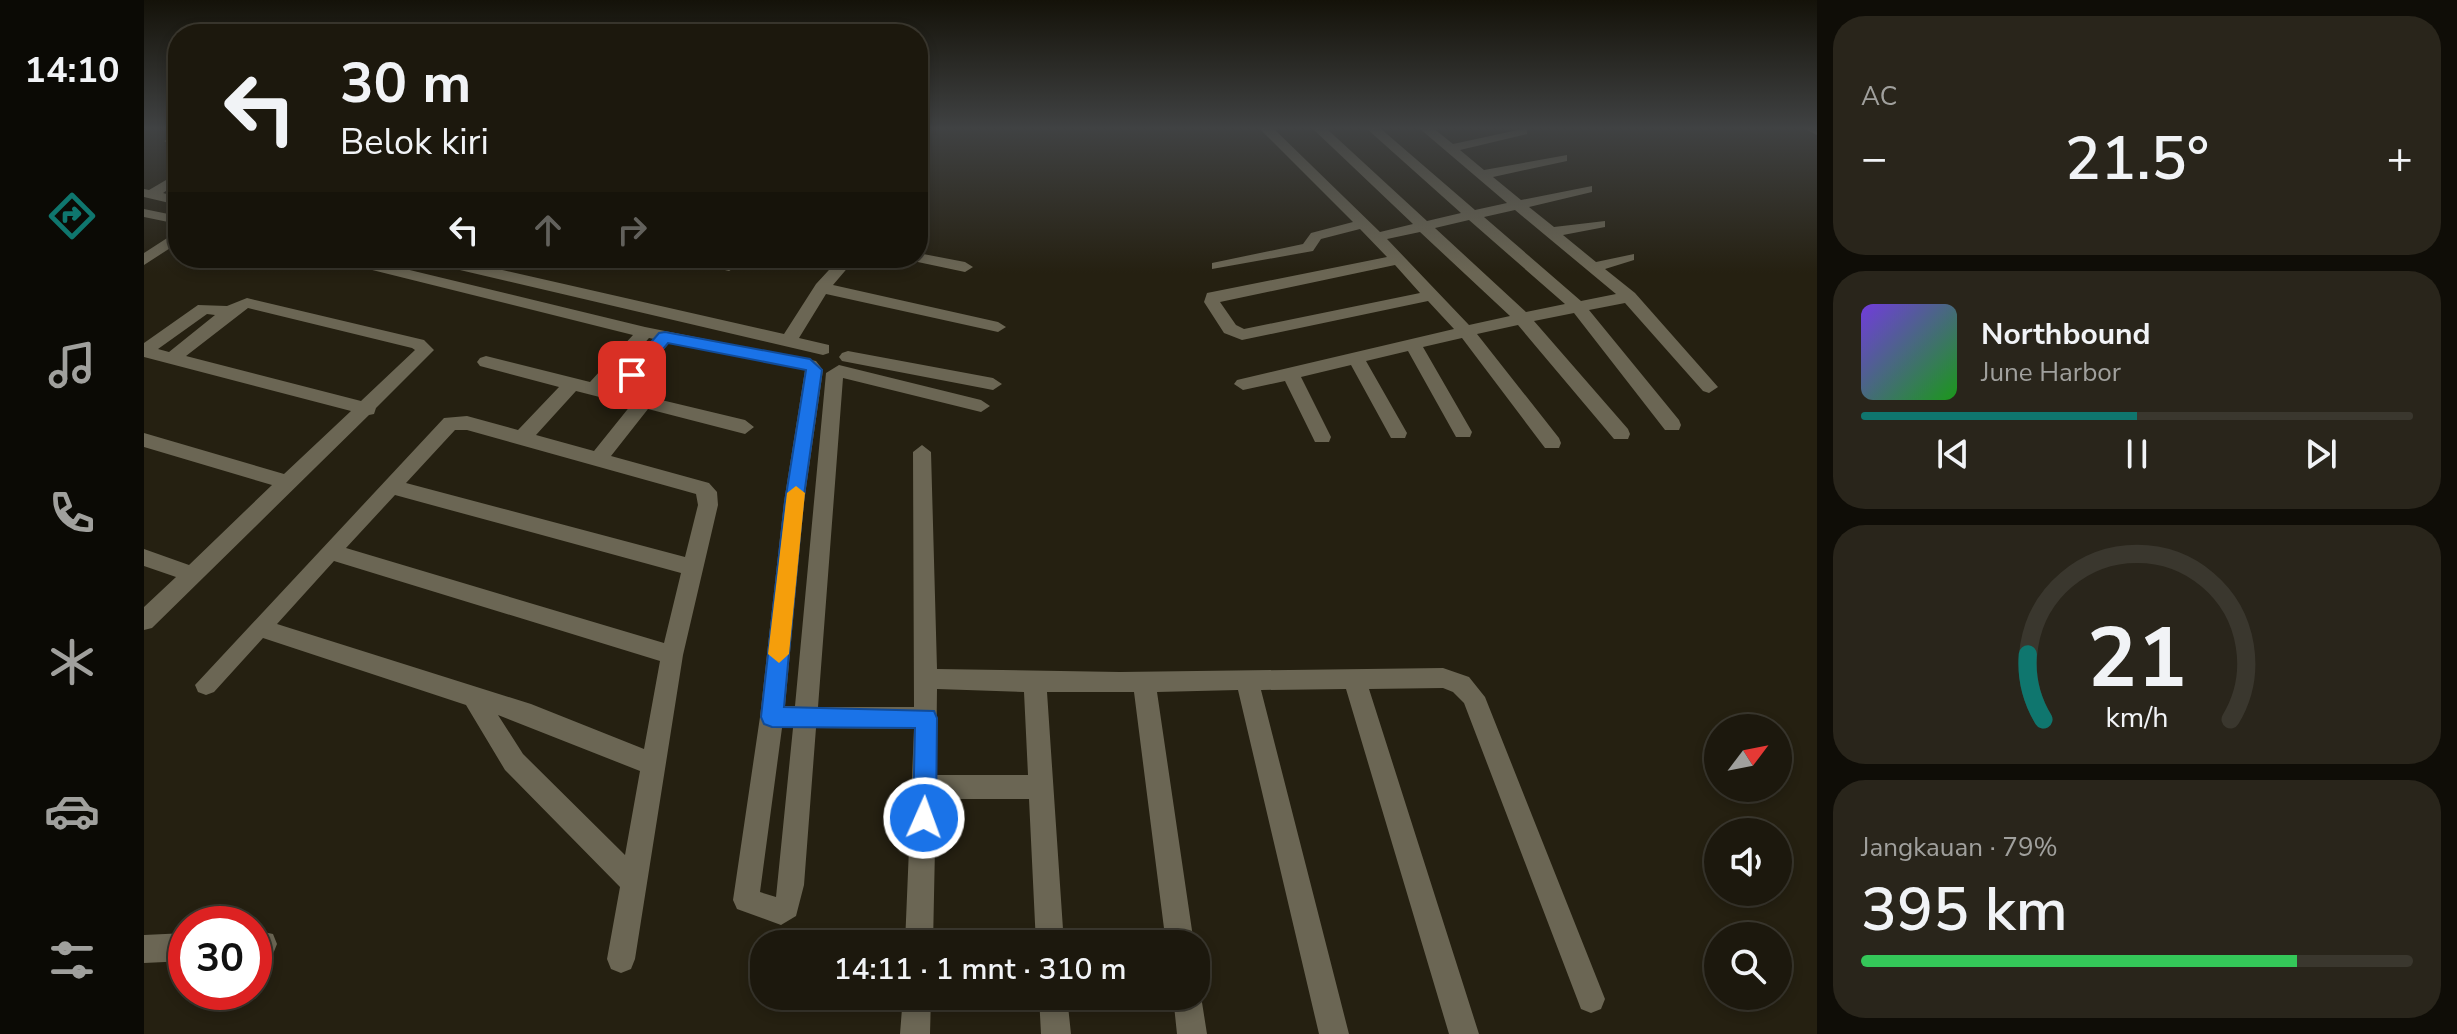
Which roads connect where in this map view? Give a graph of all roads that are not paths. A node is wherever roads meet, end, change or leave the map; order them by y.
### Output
1 (1314, 176) edge
2 (1370, 176) edge
3 (1427, 176) edge
4 (1482, 176) edge
5 (168, 182) edge
6 (1587, 189) dead end
7 (147, 194) edge
8 (168, 199) edge
9 (1518, 206) junction
10 (144, 213) edge
11 (1473, 217) junction
12 (168, 218) edge
13 (1363, 224) junction
14 (1600, 224) dead end
15 (1424, 227) junction
16 (1552, 232) junction
17 (1377, 237) junction
18 (168, 243) edge
19 (1629, 257) dead end
20 (168, 259) edge
21 (144, 260) edge
22 (928, 260) edge
23 (1398, 260) junction
24 (1218, 266) dead end
25 (965, 267) dead end
26 (382, 268) edge
27 (493, 268) edge
28 (839, 268) edge
29 (1593, 268) junction
30 (144, 276) edge
31 (822, 288) junction
32 (1433, 295) junction
33 (1629, 297) junction
34 (1577, 306) junction
35 (231, 311) junction
36 (1521, 317) junction
37 (998, 327) dead end
38 (645, 332) junction
39 (1467, 333) junction
40 (665, 337) junction
41 (789, 340) junction
42 (1414, 346) junction
43 (144, 350) edge
44 (175, 356) junction
45 (1356, 359) junction
46 (486, 362) dead end
47 (828, 364) junction
48 (1291, 374) junction
49 (572, 384) junction
50 (993, 384) dead end
51 (1243, 384) dead end
52 (1709, 387) dead end
53 (593, 390) junction
54 (616, 394) junction
55 (644, 401) junction
56 (981, 406) dead end
57 (368, 409) junction
58 (1672, 425) dead end
59 (745, 427) dead end
60 (1463, 432) dead end
61 (1398, 433) dead end
62 (1621, 434) dead end
63 (1322, 437) dead end
64 (522, 438) junction
65 (144, 440) edge
66 (1552, 443) dead end
67 (922, 452) dead end
68 (598, 459) junction
69 (289, 483) junction
70 (391, 486) junction
71 (332, 552) junction
72 (144, 557) edge
73 (694, 568) junction
74 (191, 574) junction
75 (144, 621) edge
76 (260, 628) junction
77 (672, 655) junction
78 (1246, 678) junction
79 (1354, 678) junction
80 (927, 679) junction
81 (1144, 681) junction
82 (1035, 684) junction
83 (206, 685) dead end
84 (475, 698) junction
85 (772, 717) junction
86 (806, 717) junction
87 (926, 718) junction
88 (654, 765) junction
89 (926, 787) junction
90 (1038, 787) junction
91 (634, 882) junction
92 (920, 930) edge
93 (1049, 930) edge
94 (1178, 930) edge
95 (168, 948) edge
96 (144, 949) edge
97 (621, 959) dead end
98 (1591, 999) dead end
99 (916, 1010) edge
100 (1054, 1010) edge
101 (1189, 1010) edge
102 (915, 1034) edge
103 (1056, 1034) edge
104 (1192, 1034) edge
105 (1334, 1034) edge
106 (1464, 1034) edge

1 - 13 street
2 - 15 street
3 - 11 street
4 - 9 street
5 - 7 street
6 - 9 street
7 - 8 street
9 - 11 street
9 - 16 street
10 - 12 street
11 - 15 street
11 - 34 street
13 - 17 street
13 - 24 street
14 - 16 street
15 - 17 street
15 - 36 street
16 - 29 street
17 - 23 street
18 - 21 street
19 - 29 street
20 - 30 street
22 - 25 street
23 - 32 street
23 - 32 street
26 - 38 street
27 - 41 street
28 - 31 street
29 - 33 street
31 - 37 street
31 - 41 street
32 - 39 street
33 - 34 street
33 - 52 street
34 - 36 street
34 - 58 street
35 - 43 street
35 - 44 street
35 - 57 street
36 - 39 street
36 - 62 street
38 - 40 street
38 - 53 street
39 - 42 street
39 - 66 street
40 - 47 street
40 - 54 street
41 - 47 street
42 - 45 street
42 - 60 street
43 - 44 street
44 - 57 street
45 - 48 street
45 - 61 street
46 - 49 street
47 - 50 street
47 - 56 street
47 - 85 street
47 - 86 street
48 - 51 street
48 - 63 street
49 - 53 street
49 - 64 street
53 - 54 street
54 - 55 street
55 - 59 street
55 - 68 street
57 - 69 street
64 - 68 street
64 - 70 street
65 - 69 street
67 - 80 street
68 - 73 street
69 - 74 street
70 - 71 street
70 - 73 street
71 - 76 street
71 - 77 street
72 - 74 street
73 - 77 street
74 - 75 street
76 - 83 street
76 - 84 street
77 - 88 street
78 - 79 street
78 - 81 street
78 - 105 street
79 - 98 street
79 - 106 street
80 - 82 street
80 - 87 street
81 - 82 street
81 - 94 street
82 - 90 street
84 - 88 street
84 - 91 street
85 - 86 street
85 - 86 street
86 - 87 street
87 - 89 street
88 - 91 street
89 - 90 street
89 - 92 street
90 - 93 street
91 - 97 street
95 - 96 street
99 - 102 street
100 - 103 street
101 - 104 street

